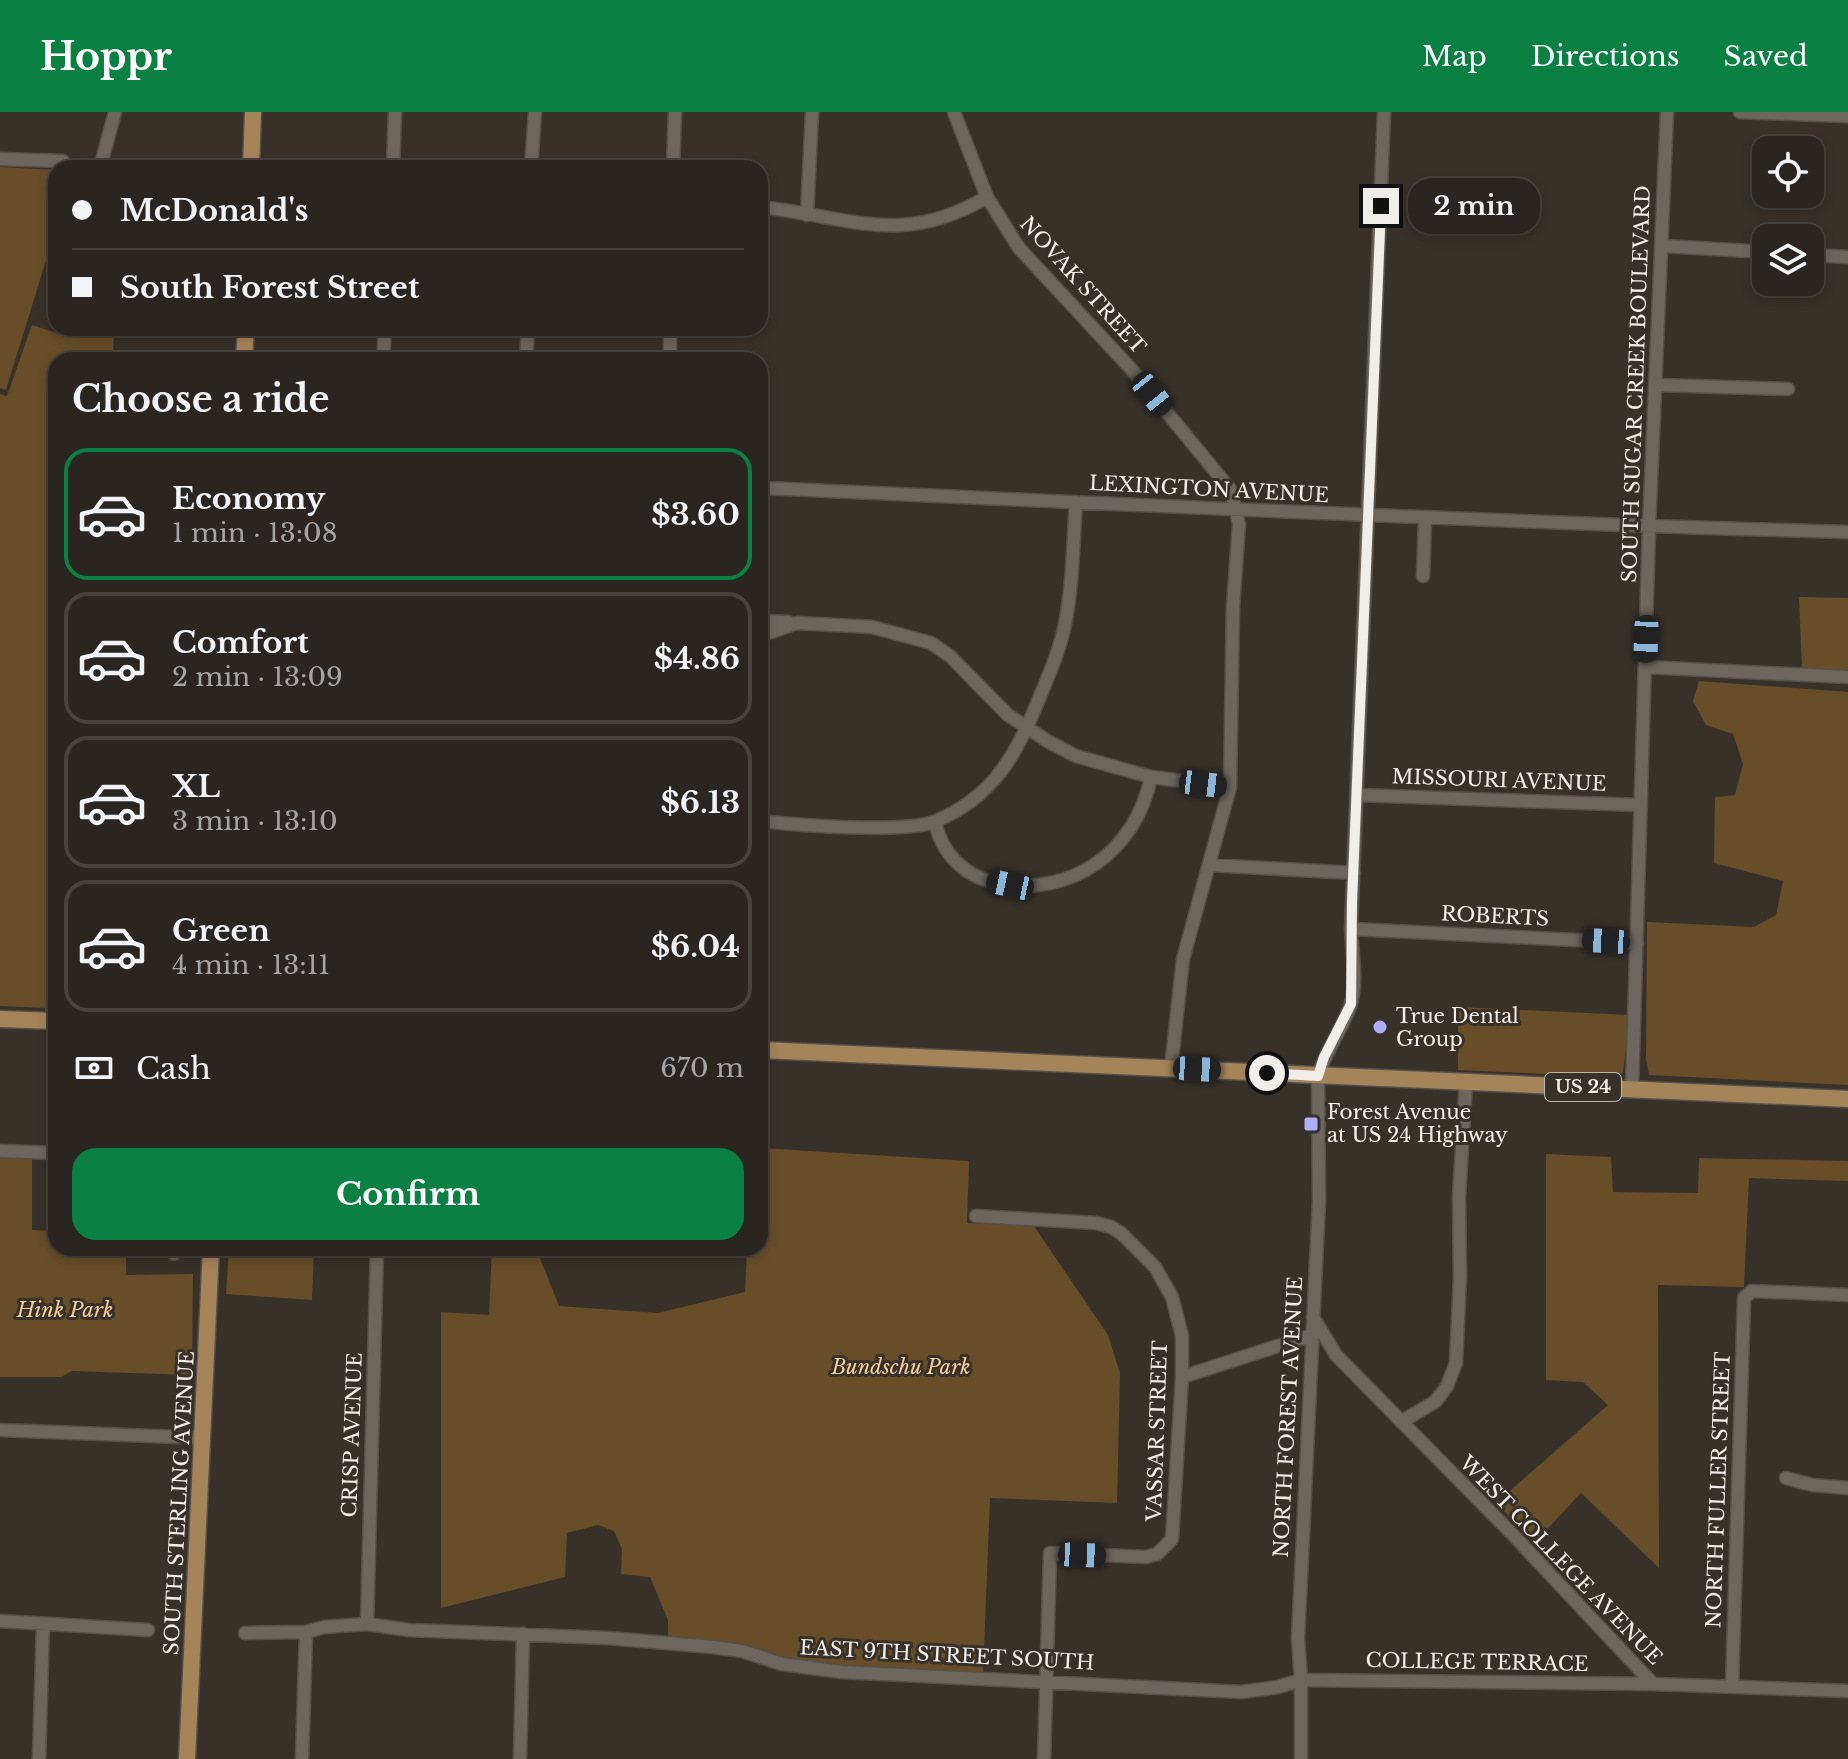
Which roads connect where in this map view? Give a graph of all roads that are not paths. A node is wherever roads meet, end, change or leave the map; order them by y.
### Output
1 (115, 112) edge
2 (253, 112) edge
3 (395, 112) edge
4 (535, 112) edge
5 (675, 112) edge
6 (812, 112) edge
7 (954, 112) edge
8 (1384, 112) edge
9 (1667, 112) edge
10 (1740, 112) edge
11 (1848, 116) edge
12 (0, 159) edge
13 (102, 160) edge
14 (251, 160) edge
15 (393, 160) edge
16 (532, 160) edge
17 (673, 160) edge
18 (48, 161) edge
19 (987, 197) junction
20 (768, 208) edge
21 (807, 215) junction
22 (1663, 246) junction
23 (1752, 251) edge
24 (1824, 256) edge
25 (1848, 257) edge
26 (1656, 385) junction
27 (1788, 389) dead end
28 (768, 488) edge
29 (1076, 502) junction
30 (1237, 508) junction
31 (1368, 517) junction
32 (1425, 518) junction
33 (1649, 527) junction
34 (1848, 532) edge
35 (1423, 576) dead end
36 (768, 621) edge
37 (797, 623) junction
38 (768, 633) edge
39 (1645, 667) junction
40 (1848, 677) edge
41 (1027, 728) junction
42 (1151, 777) junction
43 (1230, 787) junction
44 (1357, 795) junction
45 (1640, 805) junction
46 (768, 821) edge
47 (935, 822) junction
48 (1209, 865) junction
49 (1354, 873) junction
50 (1351, 929) junction
51 (1637, 943) junction
52 (0, 1019) edge
53 (48, 1021) edge
54 (768, 1050) edge
55 (1171, 1068) junction
56 (1318, 1076) junction
57 (1466, 1083) junction
58 (1632, 1089) junction
59 (1848, 1099) edge
60 (0, 1151) edge
61 (48, 1153) edge
62 (976, 1216) dead end
63 (211, 1256) edge
64 (377, 1256) edge
65 (1848, 1295) edge
66 (1313, 1317) junction
67 (1312, 1335) junction
68 (1182, 1377) junction
69 (1401, 1422) junction
70 (0, 1430) edge
71 (203, 1438) junction
72 (1786, 1478) dead end
73 (1848, 1488) edge
74 (0, 1621) edge
75 (43, 1624) junction
76 (367, 1624) junction
77 (148, 1630) dead end
78 (306, 1632) junction
79 (245, 1633) dead end
80 (523, 1634) junction
81 (1301, 1680) junction
82 (1046, 1681) junction
83 (1653, 1684) junction
84 (1732, 1686) junction
85 (1848, 1691) edge
86 (39, 1759) edge
87 (187, 1759) edge
88 (302, 1759) edge
89 (520, 1759) edge
90 (1044, 1759) edge
91 (1301, 1759) edge

1 - 13 street
2 - 14 main road
3 - 15 street
4 - 16 street
5 - 17 street
6 - 21 street
7 - 19 street, NOVAK STREET
8 - 31 street
9 - 22 street, SOUTH SUGAR CREEK BOULEVARD
10 - 11 street
12 - 18 street
19 - 21 street
19 - 30 street, NOVAK STREET
20 - 21 street
22 - 23 street
22 - 26 street, SOUTH SUGAR CREEK BOULEVARD
24 - 25 street
26 - 27 street
26 - 33 street, SOUTH SUGAR CREEK BOULEVARD
28 - 29 street, LEXINGTON AVENUE
29 - 30 street, LEXINGTON AVENUE
29 - 41 street
30 - 31 street, LEXINGTON AVENUE
30 - 43 street
31 - 32 street, LEXINGTON AVENUE
31 - 44 street
32 - 33 street, LEXINGTON AVENUE
32 - 35 street
33 - 34 street, LEXINGTON AVENUE
33 - 39 street, SOUTH SUGAR CREEK BOULEVARD
36 - 37 street
37 - 38 street
37 - 41 street
39 - 40 street
39 - 45 street, SOUTH SUGAR CREEK BOULEVARD
41 - 42 street
41 - 47 street
42 - 43 street
42 - 47 street
43 - 48 street
44 - 45 street, MISSOURI AVENUE
44 - 49 street
45 - 51 street, SOUTH SUGAR CREEK BOULEVARD
46 - 47 street
48 - 49 street
48 - 55 street
49 - 50 street
50 - 51 street, ROBERTS
50 - 56 street
51 - 58 street, SOUTH SUGAR CREEK BOULEVARD
52 - 53 main road
54 - 55 main road, US 24
55 - 56 main road, US 24
56 - 57 main road, US 24
56 - 66 street, NORTH FOREST AVENUE
57 - 58 main road, US 24
57 - 69 street
58 - 59 main road, US 24
60 - 61 street
62 - 68 street, VASSAR STREET
63 - 71 main road, SOUTH STERLING AVENUE
64 - 76 street, CRISP AVENUE
65 - 84 street, NORTH FULLER STREET
66 - 67 street, NORTH FOREST AVENUE
66 - 69 street, WEST COLLEGE AVENUE
67 - 68 street
67 - 81 street, NORTH FOREST AVENUE
68 - 82 street, VASSAR STREET
69 - 83 street, WEST COLLEGE AVENUE
70 - 71 street
71 - 87 main road, SOUTH STERLING AVENUE
72 - 73 street
74 - 75 street
75 - 77 street
75 - 86 street
76 - 78 street, EAST 9TH STREET SOUTH
76 - 80 street, EAST 9TH STREET SOUTH
78 - 79 street, EAST 9TH STREET SOUTH
78 - 88 street
80 - 82 street, EAST 9TH STREET SOUTH
80 - 89 street
81 - 82 street, EAST 9TH STREET SOUTH
81 - 83 street, COLLEGE TERRACE
81 - 91 street, NORTH FOREST AVENUE
82 - 90 street
83 - 84 street, WEST COLLEGE AVENUE
84 - 85 street, WEST COLLEGE AVENUE

